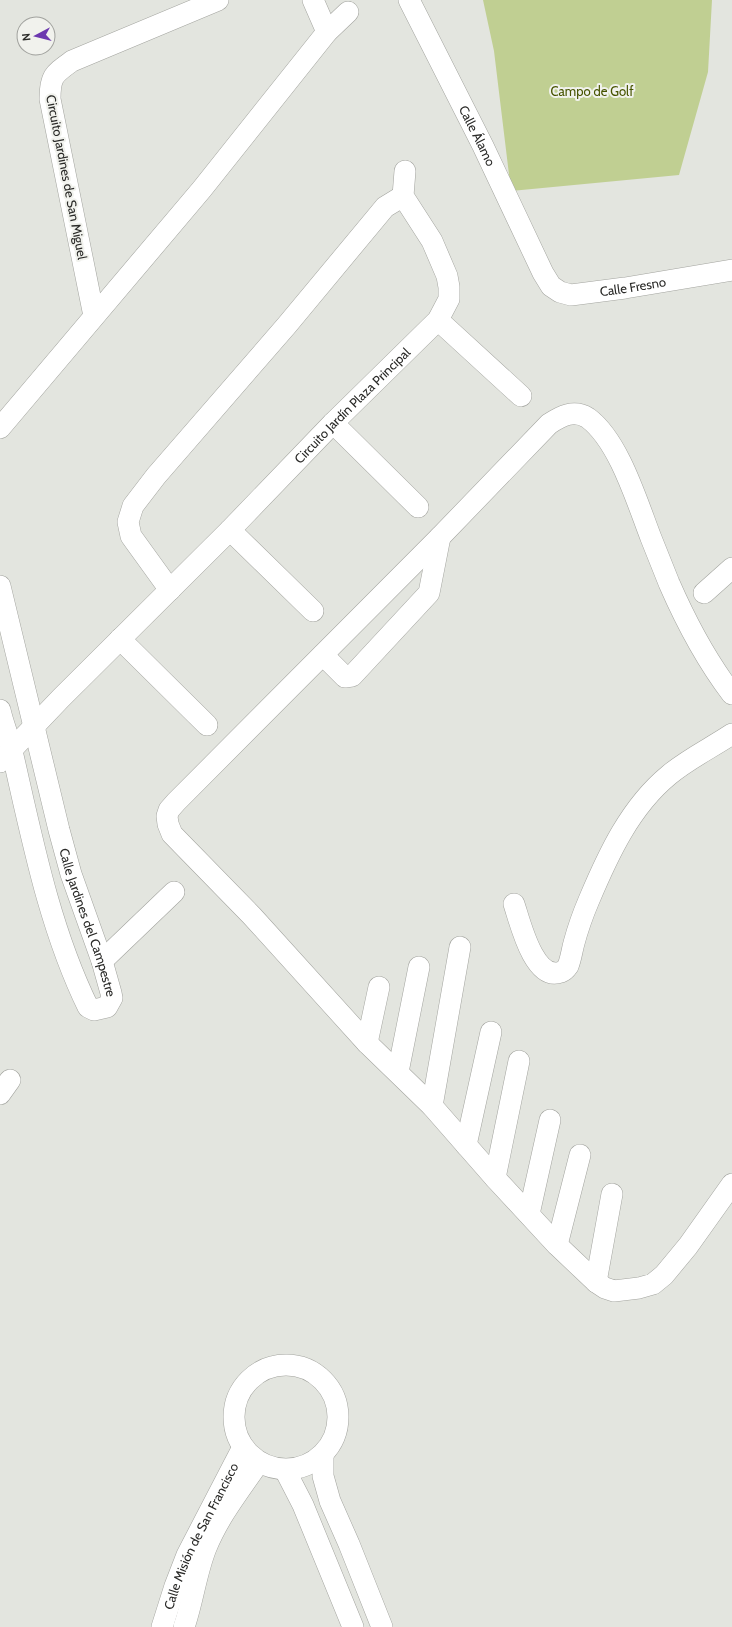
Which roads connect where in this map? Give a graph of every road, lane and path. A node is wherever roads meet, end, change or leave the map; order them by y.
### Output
1 (218, 0) edge
2 (313, 0) edge
3 (409, 0) edge
4 (348, 12) dead end
5 (327, 32) junction
6 (405, 171) dead end
7 (403, 196) junction
8 (732, 270) edge
9 (543, 273) joint
10 (94, 316) junction
11 (438, 320) junction
12 (521, 396) dead end
13 (333, 423) junction
14 (0, 428) edge
15 (418, 507) dead end
16 (230, 530) junction
17 (440, 537) junction
18 (732, 568) edge
19 (0, 586) edge
20 (170, 590) junction
21 (704, 594) dead end
22 (313, 611) dead end
23 (120, 639) junction
24 (323, 655) junction
25 (26, 692) junction
26 (732, 694) edge
27 (61, 698) junction
28 (0, 713) edge
29 (206, 725) dead end
30 (35, 726) junction
31 (732, 734) edge
32 (6, 755) edge
33 (48, 785) junction
34 (21, 791) junction
35 (174, 892) dead end
36 (514, 904) dead end
37 (460, 947) dead end
38 (102, 961) junction
39 (419, 966) dead end
40 (379, 987) dead end
41 (491, 1032) dead end
42 (367, 1043) junction
43 (519, 1061) dead end
44 (398, 1072) junction
45 (432, 1106) junction
46 (550, 1120) dead end
47 (466, 1145) junction
48 (580, 1156) dead end
49 (495, 1178) junction
50 (732, 1184) edge
51 (612, 1194) dead end
52 (529, 1214) junction
53 (557, 1245) junction
54 (596, 1282) junction
55 (243, 1447) junction
56 (323, 1456) junction
57 (259, 1462) junction
58 (285, 1470) junction
59 (169, 1625) edge
60 (184, 1627) edge
61 (352, 1627) edge
62 (382, 1627) edge

1 - 10 street, Circuito Jardines de San Miguel
2 - 5 street
3 - 9 street, Calle Álamo
4 - 5 street
5 - 10 street
6 - 7 street
7 - 11 street, Circuito Jardín Plaza Principal
7 - 20 street
8 - 9 street, Calle Fresno
10 - 14 street
11 - 12 street
11 - 13 street, Circuito Jardín Plaza Principal
13 - 15 street
13 - 16 street, Circuito Jardín Plaza Principal
16 - 20 street, Circuito Jardín Plaza Principal
16 - 22 street
17 - 24 street
17 - 24 street
17 - 26 street
18 - 21 street
19 - 25 street, Calle Jardines del Campestre
20 - 23 street, Circuito Jardín Plaza Principal
23 - 27 street, Circuito Jardín Plaza Principal
23 - 29 street
24 - 42 street
25 - 27 street
25 - 28 street
25 - 30 street, Calle Jardines del Campestre
27 - 30 street, Circuito Jardín Plaza Principal
28 - 32 street, Calle Jardines del Campestre
30 - 32 street, Circuito Jardín Plaza Principal
30 - 33 street, Calle Jardines del Campestre
31 - 36 street
32 - 34 street, Calle Jardines del Campestre
33 - 34 street
33 - 38 street, Calle Jardines del Campestre
34 - 38 street, Calle Jardines del Campestre
35 - 38 street
37 - 45 street
39 - 44 street
40 - 42 street
41 - 47 street
42 - 44 street
43 - 49 street
44 - 45 street
45 - 47 street
46 - 52 street
47 - 49 street
48 - 53 street
49 - 52 street
50 - 54 street
51 - 54 street
52 - 53 street
53 - 54 street
55 - 56 street
55 - 57 street
55 - 59 street, Calle Misión de San Francisco
56 - 58 street
56 - 62 street
57 - 58 street
57 - 60 street, Calle Misión de San Francisco
58 - 61 street

